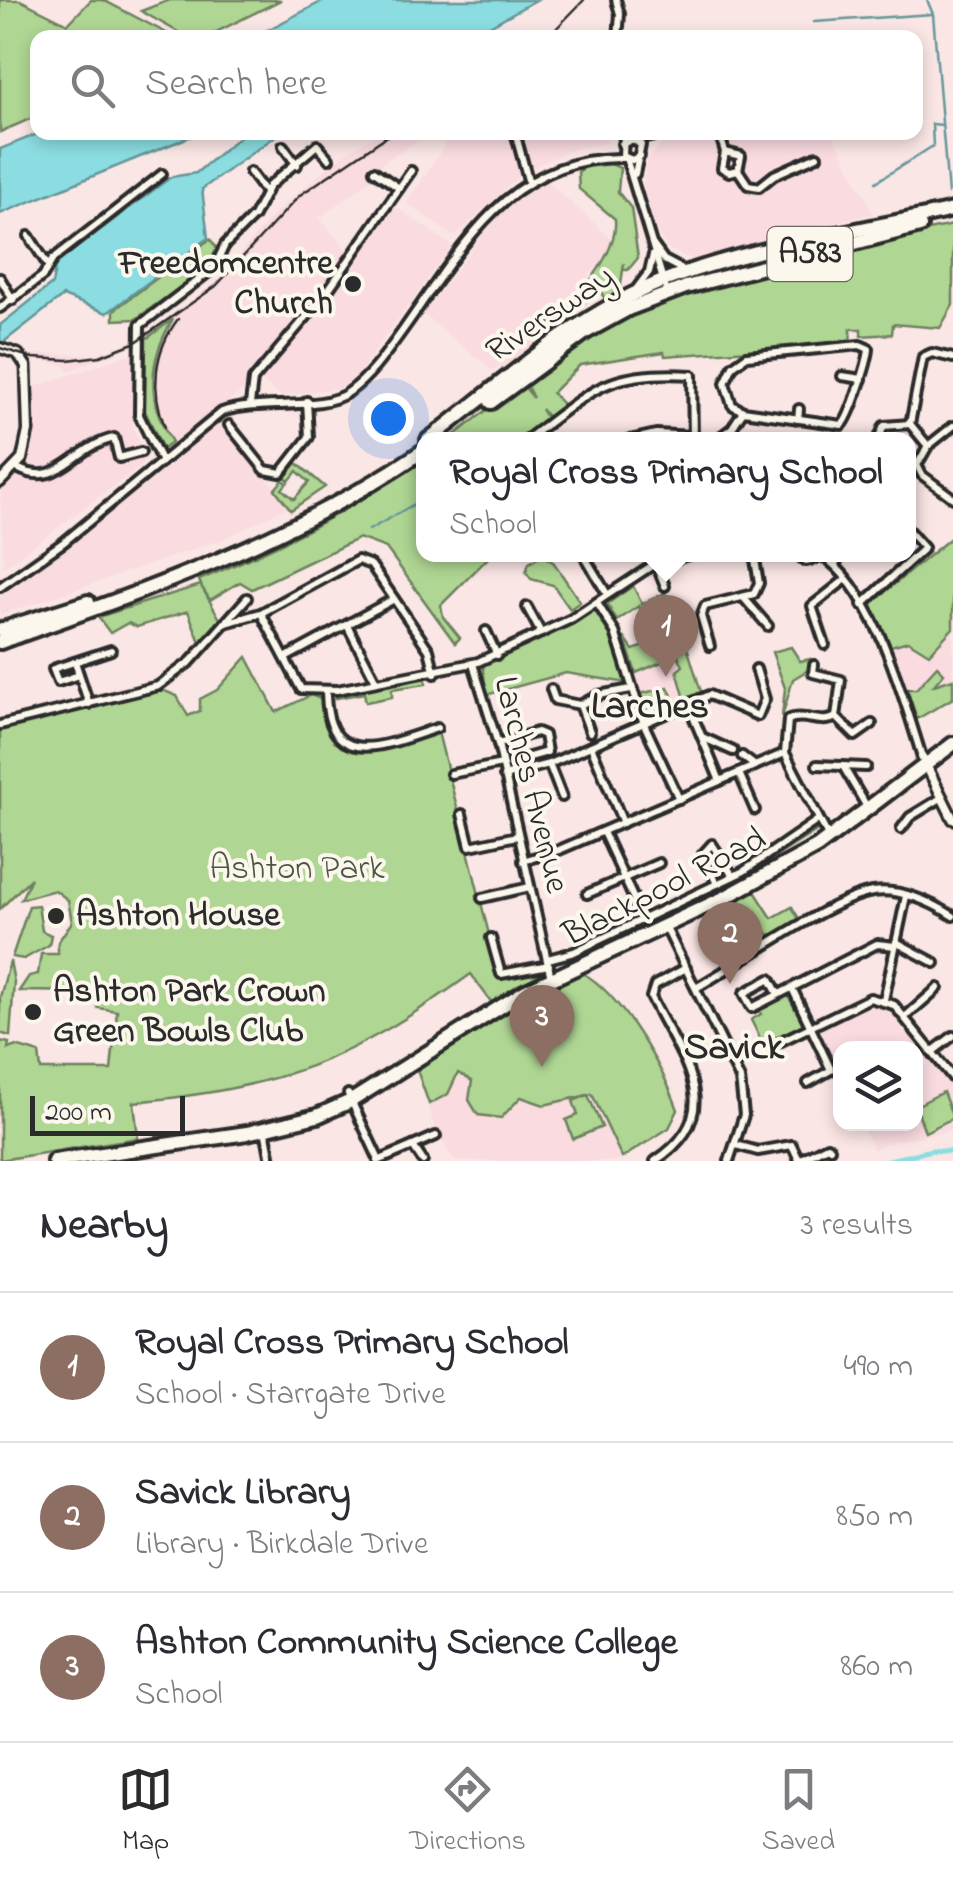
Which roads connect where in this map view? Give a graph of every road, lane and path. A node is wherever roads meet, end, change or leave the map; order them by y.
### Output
1 (617, 3) edge
2 (618, 30) edge
3 (518, 140) edge
4 (628, 140) edge
5 (628, 140) edge
6 (634, 140) edge
7 (655, 140) edge
8 (722, 140) edge
9 (622, 145) junction
10 (283, 146) dead end
11 (726, 152) junction
12 (641, 154) junction
13 (817, 156) dead end
14 (604, 157) junction
15 (625, 158) junction
16 (329, 159) dead end
17 (297, 165) junction
18 (738, 170) junction
19 (374, 171) dead end
20 (411, 171) dead end
21 (250, 172) dead end
22 (162, 174) dead end
23 (634, 178) junction
24 (528, 180) junction
25 (400, 188) junction
26 (265, 192) junction
27 (953, 210) edge
28 (953, 218) edge
29 (28, 236) dead end
30 (649, 240) junction
31 (653, 253) junction
32 (47, 264) junction
33 (700, 271) junction
34 (0, 278) edge
35 (665, 287) junction
36 (625, 298) junction
37 (14, 300) junction
38 (0, 308) edge
39 (3, 349) edge
40 (807, 349) junction
41 (953, 358) edge
42 (806, 362) dead end
43 (842, 376) dead end
44 (862, 379) junction
45 (308, 401) junction
46 (250, 404) junction
47 (799, 408) dead end
48 (743, 412) junction
49 (798, 419) junction
50 (910, 424) junction
51 (229, 425) dead end
52 (953, 426) edge
53 (438, 432) edge
54 (452, 432) edge
55 (537, 432) edge
56 (692, 432) edge
57 (727, 432) edge
58 (881, 432) edge
59 (928, 446) junction
60 (416, 448) edge
61 (141, 452) dead end
62 (416, 457) edge
63 (160, 460) junction
64 (17, 468) junction
65 (0, 482) edge
66 (953, 498) edge
67 (588, 562) edge
68 (662, 562) edge
69 (755, 562) edge
70 (833, 562) edge
71 (909, 562) edge
72 (655, 564) junction
73 (836, 564) joint
74 (846, 579) junction
75 (0, 586) edge
76 (664, 586) dead end
77 (607, 594) junction
78 (743, 596) junction
79 (246, 598) dead end
80 (394, 599) junction
81 (597, 603) junction
82 (862, 605) junction
83 (527, 607) dead end
84 (261, 613) junction
85 (225, 623) junction
86 (346, 624) junction
87 (768, 626) dead end
88 (0, 630) edge
89 (486, 631) dead end
90 (541, 633) junction
91 (0, 642) edge
92 (712, 643) dead end
93 (825, 644) dead end
94 (111, 650) dead end
95 (496, 655) junction
96 (286, 657) junction
97 (74, 662) junction
98 (473, 664) junction
99 (814, 665) dead end
100 (756, 669) dead end
101 (435, 674) junction
102 (79, 675) junction
103 (376, 682) junction
104 (550, 689) dead end
105 (631, 689) junction
106 (326, 692) junction
107 (89, 704) junction
108 (688, 704) junction
109 (580, 705) junction
110 (836, 717) junction
111 (644, 724) junction
112 (872, 724) dead end
113 (0, 725) edge
114 (437, 728) dead end
115 (590, 732) dead end
116 (953, 736) edge
117 (701, 737) junction
118 (498, 744) junction
119 (953, 744) edge
120 (591, 746) junction
121 (732, 751) dead end
122 (785, 753) junction
123 (742, 756) dead end
124 (923, 760) junction
125 (502, 764) junction
126 (549, 764) junction
127 (754, 766) junction
128 (817, 766) dead end
129 (538, 767) junction
130 (866, 767) dead end
131 (844, 768) junction
132 (451, 774) dead end
133 (739, 774) junction
134 (504, 776) junction
135 (720, 781) junction
136 (562, 797) dead end
137 (941, 798) junction
138 (679, 799) junction
139 (866, 804) junction
140 (755, 810) dead end
141 (462, 814) dead end
142 (953, 819) edge
143 (622, 824) junction
144 (824, 830) junction
145 (901, 830) dead end
146 (604, 832) junction
147 (517, 836) junction
148 (523, 861) junction
149 (660, 863) dead end
150 (733, 876) junction
151 (625, 878) junction
152 (717, 884) junction
153 (530, 887) junction
154 (586, 894) dead end
155 (906, 896) junction
156 (482, 898) dead end
157 (953, 916) edge
158 (643, 919) junction
159 (665, 925) junction
160 (491, 938) dead end
161 (896, 944) junction
162 (934, 964) dead end
163 (550, 967) junction
164 (686, 968) junction
165 (696, 988) junction
166 (792, 988) junction
167 (938, 988) dead end
168 (778, 994) junction
169 (884, 1000) junction
170 (904, 1017) junction
171 (811, 1027) junction
172 (953, 1036) edge
173 (932, 1052) junction
174 (734, 1064) junction
175 (953, 1078) edge
176 (808, 1083) dead end
177 (350, 1097) junction
178 (265, 1128) junction
179 (436, 1136) dead end
180 (146, 1145) junction
181 (736, 1145) junction
182 (413, 1146) junction
183 (830, 1148) dead end
184 (54, 1161) edge
185 (149, 1161) edge
186 (271, 1161) edge
187 (378, 1161) edge
188 (423, 1161) edge
189 (655, 1161) edge
190 (728, 1161) edge

1 - 2 street
3 - 24 street
4 - 9 street
5 - 9 street
6 - 12 street
7 - 12 street
8 - 11 street
9 - 14 street
9 - 15 street
10 - 17 street
11 - 18 street
11 - 18 street
12 - 15 street
12 - 23 street
13 - 18 street
14 - 15 street
14 - 24 street
15 - 23 street
16 - 17 street
17 - 26 street
19 - 25 street
20 - 25 street
21 - 26 street
22 - 32 street
23 - 30 street
24 - 45 street
25 - 46 street
26 - 63 street
27 - 33 highway, Riversway / A583
28 - 35 highway, Riversway / A583
29 - 32 street
30 - 31 street
30 - 33 street
31 - 35 street
31 - 36 street
32 - 37 street
33 - 35 highway, Riversway / A583
34 - 37 street
35 - 36 highway, Riversway / A583
35 - 54 highway, Riversway / A583
36 - 53 highway, Riversway / A583
37 - 38 street
39 - 64 street
40 - 42 street
40 - 44 street
40 - 48 street
41 - 50 street
43 - 44 street
44 - 49 street
45 - 46 street
45 - 51 street
46 - 63 street
47 - 49 street
48 - 49 street
48 - 57 street
50 - 58 street
50 - 59 street
52 - 59 street
55 - 56 street
59 - 66 street
60 - 88 highway, Riversway / A583
61 - 64 street
62 - 91 highway
63 - 75 street
64 - 65 street
67 - 77 street
68 - 72 street
69 - 78 street
70 - 73 street
71 - 82 street
72 - 76 street
72 - 77 street
73 - 74 street
74 - 82 street
74 - 93 street
77 - 81 street
78 - 87 street
78 - 92 street
79 - 85 street
80 - 84 street
80 - 86 street
80 - 101 street
81 - 90 street
81 - 105 street
82 - 124 street
83 - 90 street
84 - 85 street
84 - 96 street
85 - 107 street
86 - 96 street
86 - 103 street
89 - 95 street
90 - 95 street
94 - 97 street
95 - 98 street
96 - 106 street
97 - 102 street
97 - 102 street
98 - 101 street
98 - 118 street, Larches Avenue
99 - 110 street
100 - 108 street
101 - 103 street
102 - 107 street
103 - 106 street
104 - 109 street
105 - 109 street
105 - 111 street
106 - 114 street
107 - 113 street
108 - 111 street
108 - 117 street
109 - 115 street
110 - 112 street
110 - 122 street
111 - 120 street
111 - 138 street
116 - 124 highway, Blackpool Road
117 - 121 street
117 - 135 street
118 - 125 street, Larches Avenue
118 - 129 street
119 - 124 highway, Blackpool Road
120 - 126 street
120 - 143 street
122 - 127 street
122 - 144 street
123 - 127 street
124 - 137 street
124 - 139 highway, Blackpool Road
125 - 132 street
125 - 134 street, Larches Avenue
126 - 129 street
126 - 136 street
127 - 133 street
128 - 131 street
129 - 134 street
130 - 131 street
131 - 139 street
133 - 135 street
133 - 140 street
134 - 147 street, Larches Avenue
135 - 138 street
137 - 142 street
137 - 145 street
138 - 143 street
139 - 144 highway, Blackpool Road
141 - 147 street
143 - 146 street
144 - 150 street, Blackpool Road
144 - 159 highway, Blackpool Road
146 - 148 street
146 - 151 street
147 - 148 street, Larches Avenue
148 - 153 street, Larches Avenue
149 - 151 street
150 - 152 street, Blackpool Road
150 - 152 street
151 - 154 street
151 - 158 street
152 - 158 street, Blackpool Road
153 - 156 street
153 - 163 street, Larches Avenue
155 - 157 street
155 - 161 street
155 - 165 street
158 - 163 street, Blackpool Road
159 - 163 highway, Blackpool Road
159 - 164 street
160 - 163 street
161 - 162 street
161 - 166 street
161 - 169 street
163 - 177 highway, Blackpool Road
164 - 165 street
164 - 189 street
165 - 174 street
166 - 168 street
166 - 171 street
167 - 170 street
168 - 168 street
169 - 170 street
169 - 171 street
170 - 173 street
171 - 174 street
171 - 176 street
172 - 173 street
173 - 175 street
174 - 181 street
177 - 178 highway, Blackpool Road
177 - 187 street
178 - 180 highway, Blackpool Road
178 - 186 street
179 - 182 street
180 - 184 highway, Blackpool Road
180 - 185 street
181 - 183 street
181 - 190 street
182 - 187 street
182 - 188 street

